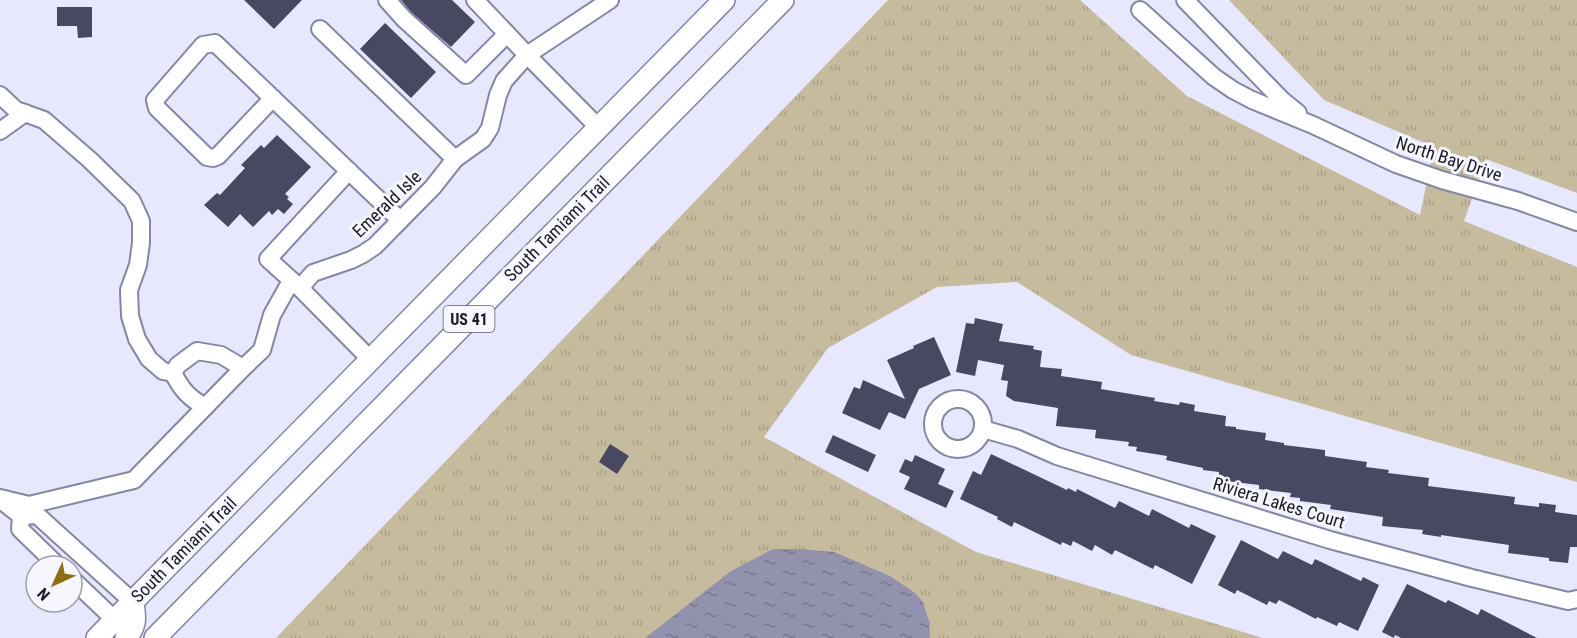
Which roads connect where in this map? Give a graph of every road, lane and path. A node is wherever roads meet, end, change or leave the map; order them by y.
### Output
1 (387, 0) edge
2 (475, 0) edge
3 (610, 0) edge
4 (724, 0) edge
5 (783, 0) edge
6 (1185, 0) edge
7 (1140, 10) dead end
8 (320, 29) dead end
9 (507, 34) junction
10 (528, 55) junction
11 (0, 95) edge
12 (273, 98) junction
13 (25, 113) junction
14 (1312, 125) junction
15 (599, 128) junction
16 (0, 131) edge
17 (456, 159) junction
18 (349, 171) junction
19 (400, 220) junction
20 (1577, 222) edge
21 (296, 285) junction
22 (371, 360) junction
23 (243, 368) junction
24 (173, 373) junction
25 (205, 407) junction
26 (983, 429) dead end
27 (0, 499) edge
28 (21, 516) junction
29 (46, 554) edge
30 (84, 590) edge
31 (133, 602) junction
32 (1574, 603) edge
33 (115, 620) junction
34 (97, 638) edge
35 (126, 638) edge
36 (155, 638) edge

1 - 9 street
2 - 9 street
3 - 10 street, Emerald Isle
4 - 15 main road, South Tamiami Trail / US 41
5 - 36 main road, South Tamiami Trail / US 41
6 - 14 street, North Bay Drive
7 - 14 street, North Bay Drive
8 - 17 street
9 - 10 street
10 - 15 street
10 - 17 street, Emerald Isle
11 - 13 street
12 - 12 street
12 - 18 street
13 - 16 street
13 - 24 street
14 - 20 street, North Bay Drive
15 - 22 main road, South Tamiami Trail / US 41
17 - 19 street, Emerald Isle
18 - 19 street
18 - 21 street
19 - 21 street, Emerald Isle
21 - 22 street
21 - 23 street, Emerald Isle
22 - 31 main road, South Tamiami Trail / US 41
23 - 24 street
23 - 25 street, Emerald Isle
24 - 25 street
25 - 27 street, Emerald Isle
26 - 32 street, Riviera Lakes Court
27 - 28 street
28 - 29 street
28 - 31 street
30 - 33 street
31 - 33 main road, South Tamiami Trail / US 41
31 - 35 main road
33 - 34 main road, South Tamiami Trail / US 41

